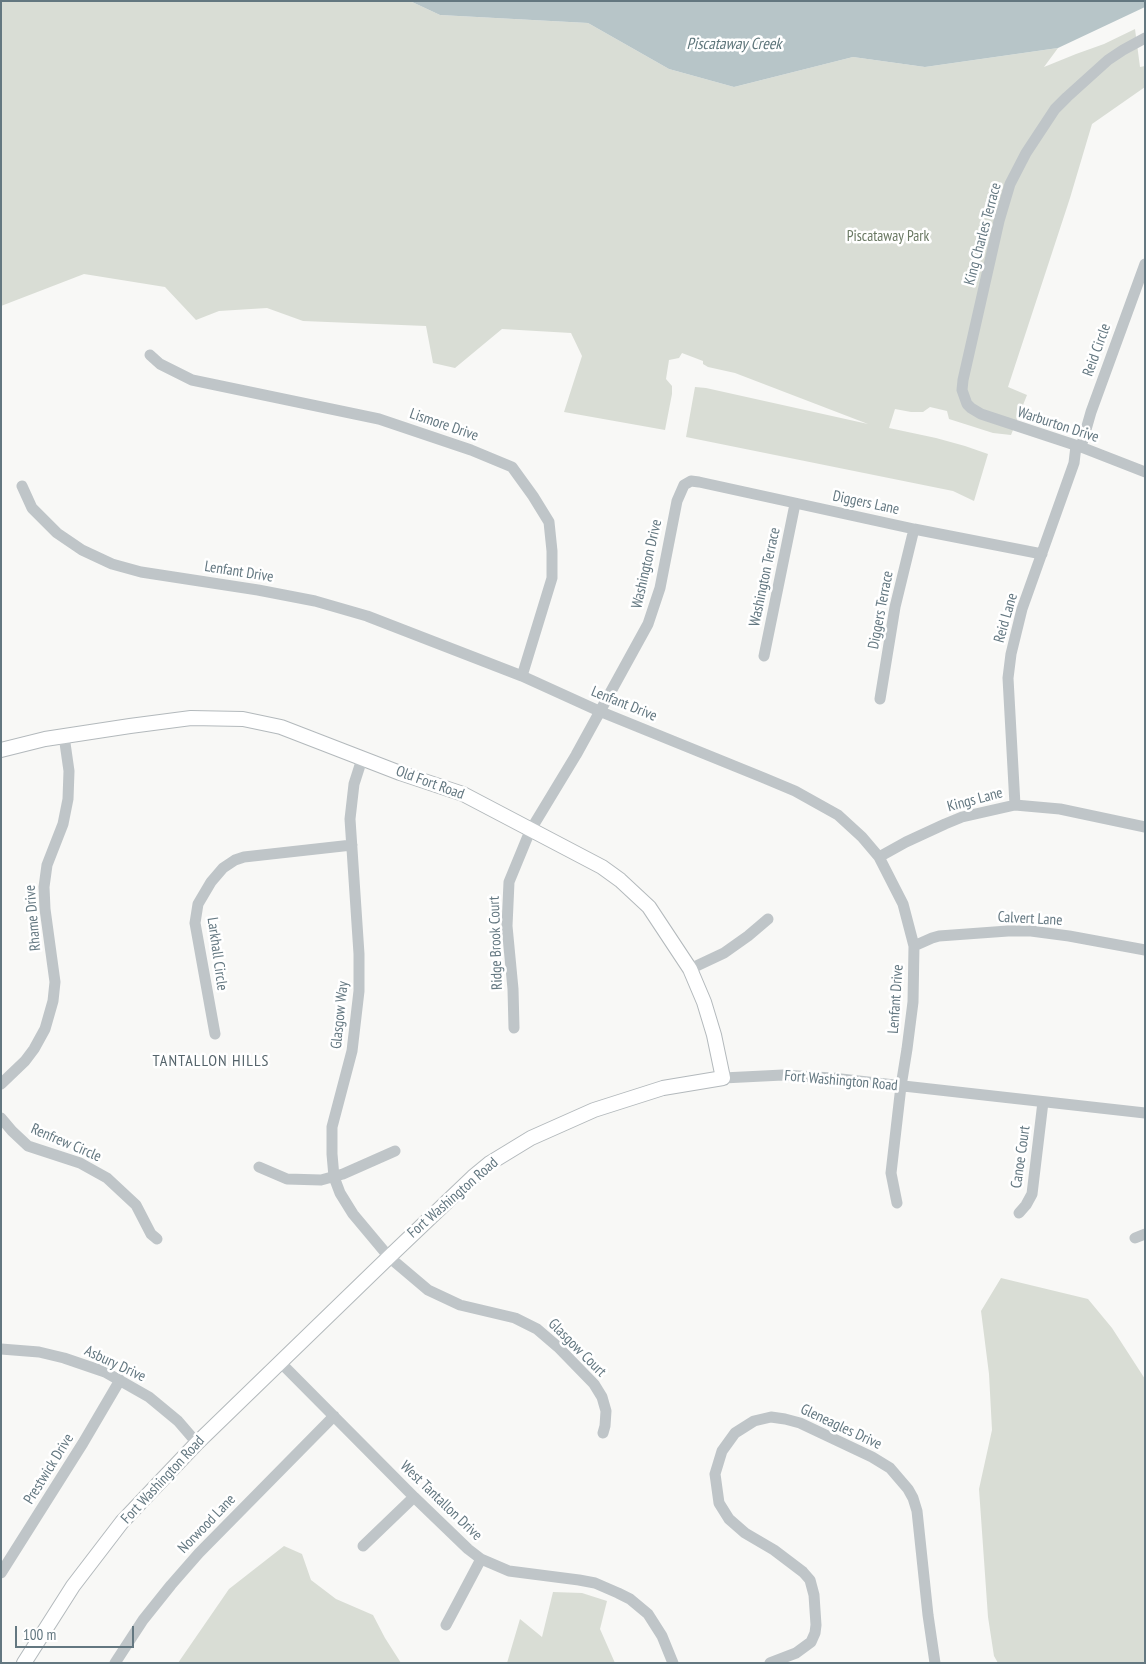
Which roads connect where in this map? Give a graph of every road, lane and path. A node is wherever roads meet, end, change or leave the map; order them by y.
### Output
1 (1145, 38) edge
2 (1145, 264) edge
3 (150, 355) dead end
4 (965, 401) joint
5 (1079, 447) junction
6 (1145, 472) edge
7 (684, 485) joint
8 (22, 486) dead end
9 (795, 504) junction
10 (914, 529) junction
11 (1042, 554) junction
12 (764, 656) dead end
13 (522, 676) junction
14 (880, 699) dead end
15 (599, 711) junction
16 (64, 736) junction
17 (1, 750) edge
18 (362, 759) junction
19 (1015, 805) junction
20 (1145, 827) edge
21 (530, 830) junction
22 (352, 844) junction
23 (879, 857) junction
24 (768, 919) dead end
25 (914, 946) junction
26 (1145, 950) edge
27 (690, 969) junction
28 (514, 1028) dead end
29 (215, 1034) dead end
30 (723, 1078) junction
31 (1, 1084) edge
32 (901, 1086) junction
33 (1043, 1102) junction
34 (1145, 1113) edge
35 (1, 1118) edge
36 (395, 1151) dead end
37 (259, 1167) dead end
38 (334, 1177) junction
39 (897, 1203) dead end
40 (1019, 1213) dead end
41 (157, 1239) dead end
42 (389, 1256) junction
43 (1, 1348) edge
44 (280, 1362) junction
45 (120, 1380) junction
46 (334, 1416) junction
47 (603, 1433) dead end
48 (197, 1443) junction
49 (414, 1497) junction
50 (363, 1546) dead end
51 (5, 1558) edge
52 (481, 1559) junction
53 (1, 1573) edge
54 (446, 1625) dead end
55 (24, 1663) edge
56 (115, 1663) edge
57 (673, 1663) edge
58 (770, 1663) edge
59 (935, 1663) edge

1 - 4 street, King Charles Terrace
2 - 5 street, Reid Circle
3 - 13 street, Lismore Drive
4 - 5 street, Warburton Drive
5 - 6 street, Warburton Drive
5 - 11 street, Reid Lane
7 - 9 street, Diggers Lane
7 - 15 street, Washington Drive
8 - 13 street, Lenfant Drive
9 - 10 street, Diggers Lane
9 - 12 street, Washington Terrace
10 - 11 street, Diggers Lane
10 - 14 street, Diggers Terrace
11 - 19 street, Reid Lane
13 - 15 street, Lenfant Drive
15 - 21 street, Washington Drive
15 - 23 street, Lenfant Drive
16 - 17 main road, Old Fort Road
16 - 18 main road, Old Fort Road
16 - 31 street, Rhame Drive
18 - 21 main road, Old Fort Road
18 - 22 street, Glasgow Way
19 - 20 street, Kings Lane
19 - 23 street, Kings Lane
21 - 27 main road, Old Fort Road
21 - 28 street, Ridge Brook Court
22 - 29 street, Larkhall Circle
22 - 38 street, Glasgow Way
23 - 25 street, Lenfant Drive
24 - 27 street
25 - 26 street, Calvert Lane
25 - 32 street, Lenfant Drive
27 - 30 main road, Old Fort Road
30 - 32 street, Fort Washington Road
30 - 42 main road, Fort Washington Road
32 - 33 street, Fort Washington Road
32 - 39 street, Lenfant Drive
33 - 34 street, Fort Washington Road
33 - 40 street, Canoe Court
35 - 41 street, Renfrew Circle
36 - 38 street
37 - 38 street
38 - 42 street, Glasgow Way
42 - 44 main road, Fort Washington Road
42 - 47 street, Glasgow Court
43 - 45 street, Asbury Drive
44 - 46 street, West Tantallon Drive
44 - 48 main road, Fort Washington Road
45 - 48 street, Asbury Drive
45 - 51 street, Prestwick Drive
46 - 49 street, West Tantallon Drive
46 - 56 street, Norwood Lane
48 - 55 main road, Fort Washington Road
49 - 50 street
49 - 52 street, West Tantallon Drive
51 - 53 street, Prestwick Drive
52 - 54 street
52 - 57 street, West Tantallon Drive
58 - 59 street, Gleneagles Drive

